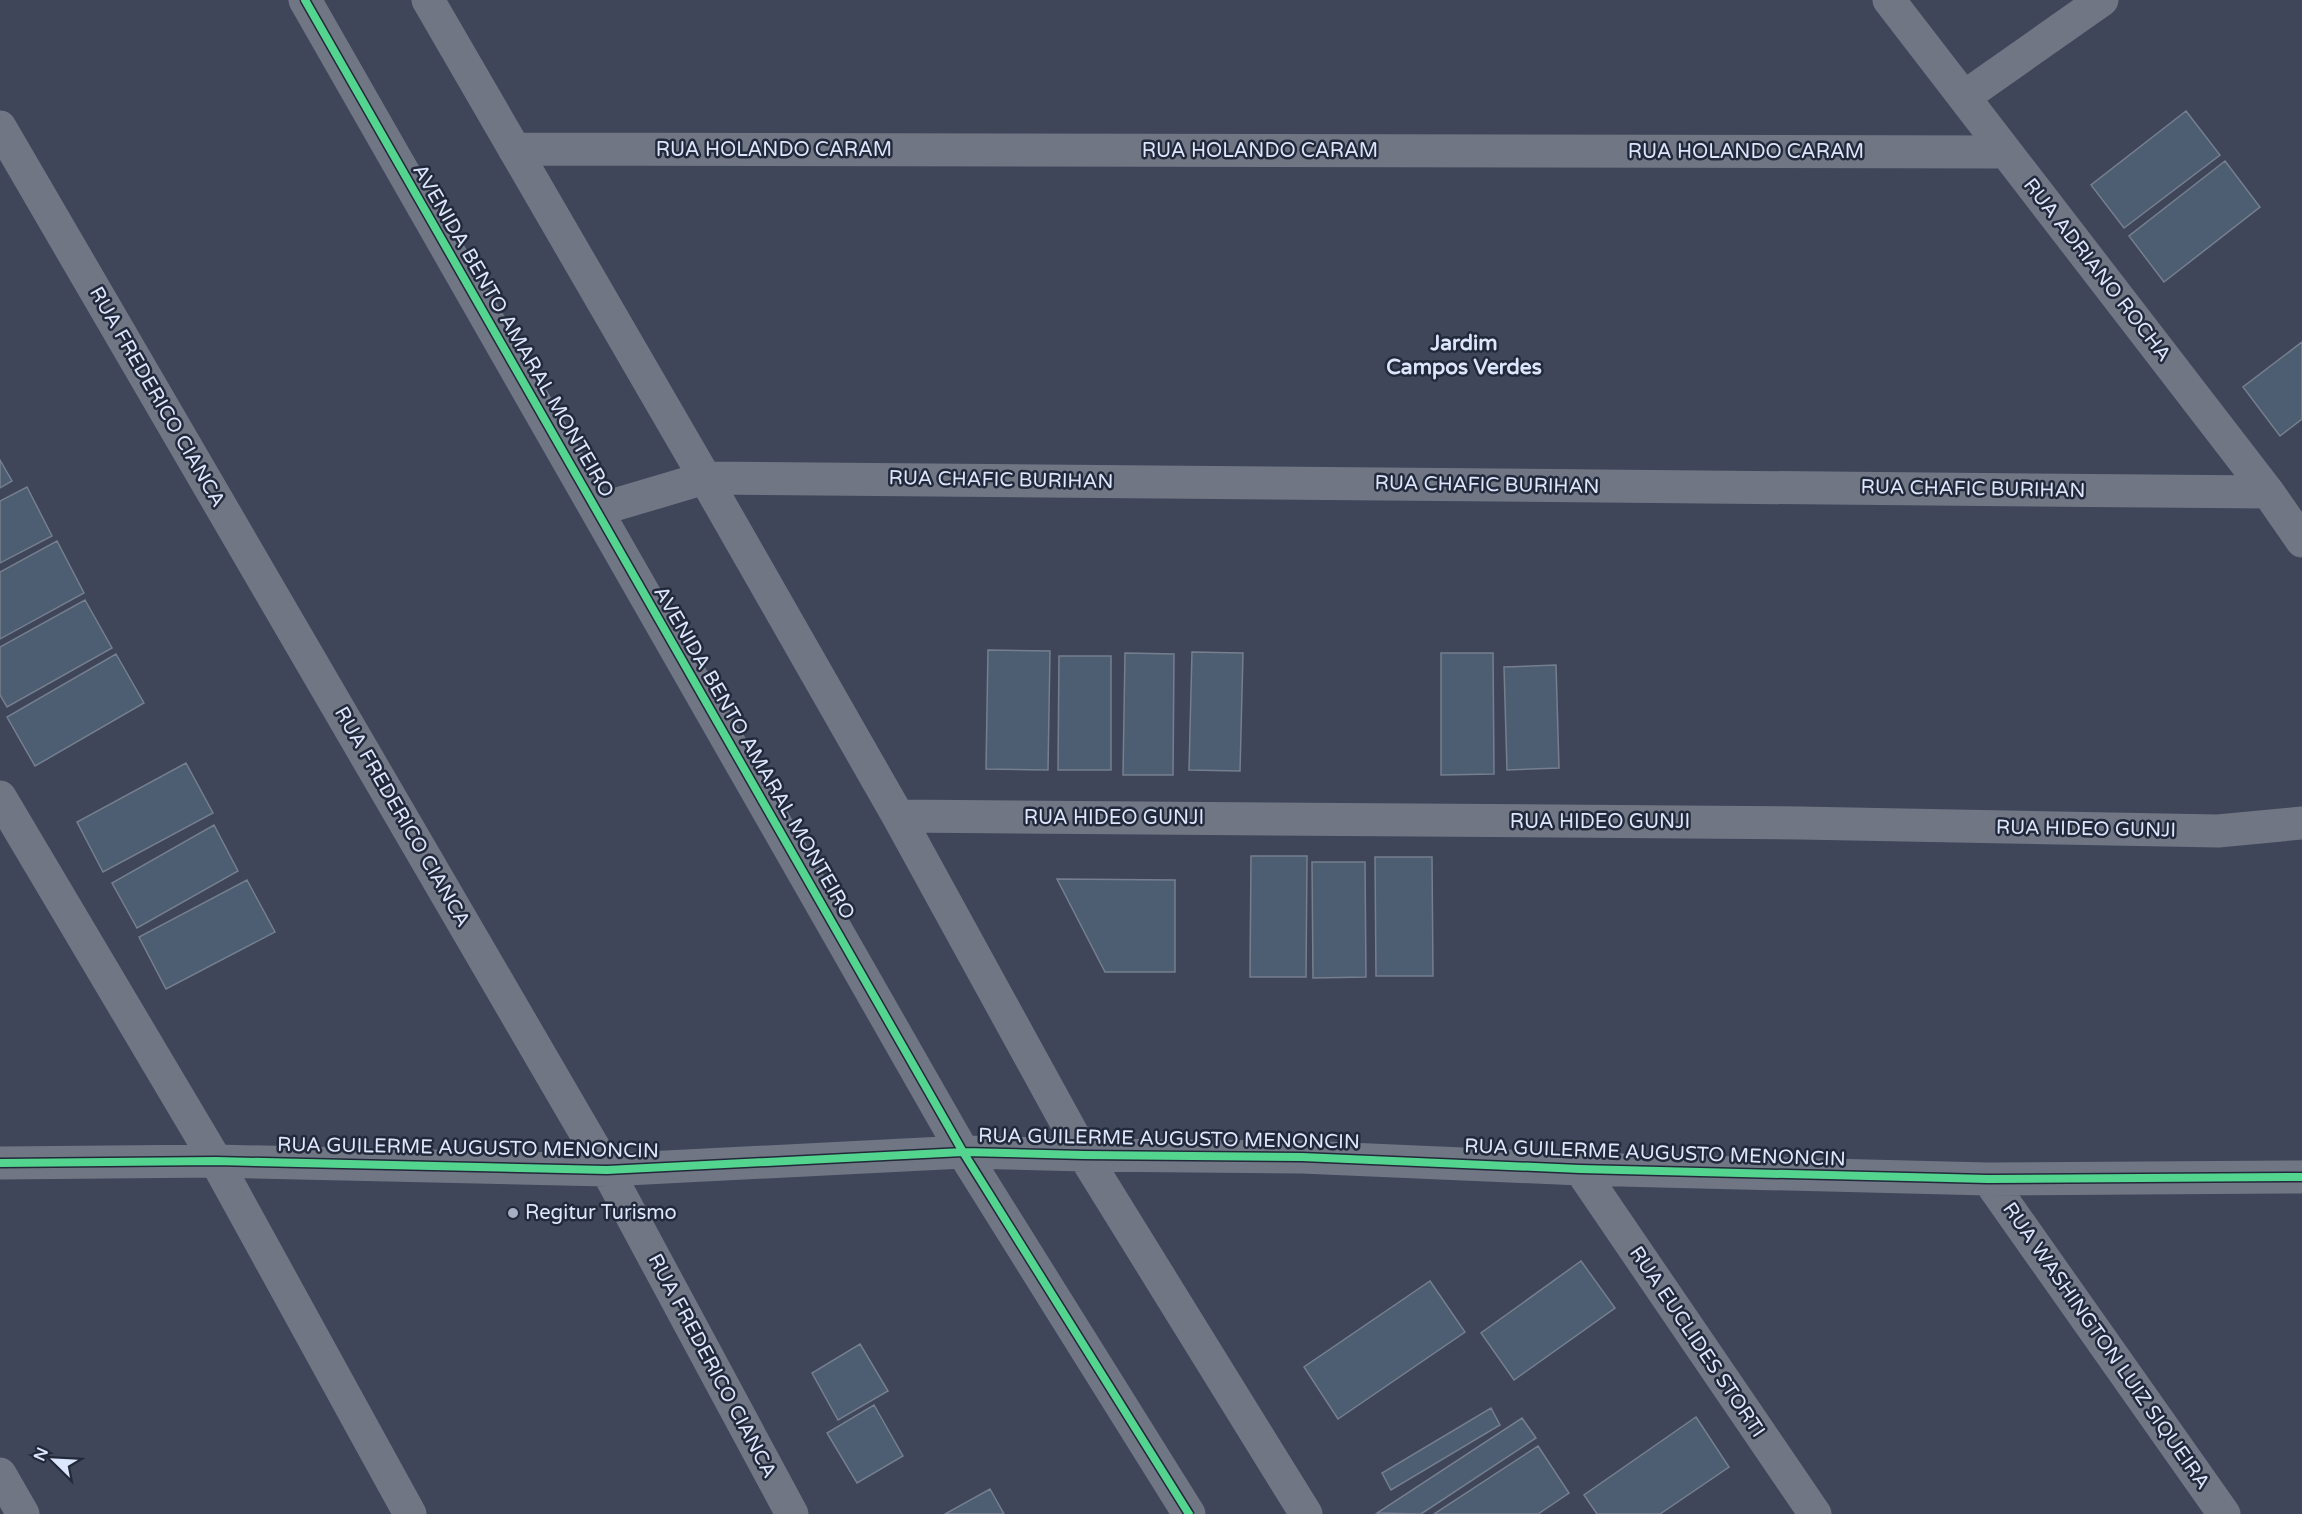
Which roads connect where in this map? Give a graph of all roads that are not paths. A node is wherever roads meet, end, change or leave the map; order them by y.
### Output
1 (305, 0) edge
2 (428, 0) edge
3 (1889, 0) edge
4 (2102, 0) edge
5 (1964, 98) junction
6 (0, 127) edge
7 (514, 149) junction
8 (2006, 152) junction
9 (705, 478) junction
10 (2268, 492) junction
11 (597, 510) junction
12 (2302, 541) edge
13 (0, 797) edge
14 (898, 816) junction
15 (2302, 823) edge
16 (963, 1152) junction
17 (1084, 1155) junction
18 (216, 1161) junction
19 (0, 1163) edge
20 (1580, 1169) junction
21 (607, 1170) junction
22 (2302, 1177) edge
23 (1988, 1179) junction
24 (0, 1473) edge
25 (23, 1514) edge
26 (410, 1514) edge
27 (792, 1514) edge
28 (1189, 1514) edge
29 (1306, 1514) edge
30 (1815, 1514) edge
31 (2224, 1514) edge

1 - 11 street, AVENIDA BENTO AMARAL MONTEIRO
2 - 7 street
3 - 5 street, RUA ADRIANO ROCHA
4 - 5 street
5 - 8 street, RUA ADRIANO ROCHA
6 - 21 street, RUA FREDERICO CIANCA
7 - 8 street, RUA HOLANDO CARAM
7 - 9 street
8 - 10 street, RUA ADRIANO ROCHA
9 - 10 street, RUA CHAFIC BURIHAN
9 - 11 street, RUA CHAFIC BURIHAN
9 - 14 street
10 - 12 street, RUA ADRIANO ROCHA
11 - 16 street, AVENIDA BENTO AMARAL MONTEIRO
13 - 18 street
14 - 15 street, RUA HIDEO GUNJI
14 - 17 street
16 - 17 street, RUA GUILERME AUGUSTO MENONCIN
16 - 21 street, RUA GUILERME AUGUSTO MENONCIN
16 - 28 street, AVENIDA BENTO AMARAL MONTEIRO
17 - 20 street, RUA GUILERME AUGUSTO MENONCIN
17 - 29 street
18 - 19 street, RUA GUILERME AUGUSTO MENONCIN
18 - 21 street, RUA GUILERME AUGUSTO MENONCIN
18 - 26 street
20 - 23 street, RUA GUILERME AUGUSTO MENONCIN
20 - 30 street, RUA EUCLIDES STORTI
21 - 27 street, RUA FREDERICO CIANCA
22 - 23 street, RUA GUILERME AUGUSTO MENONCIN
23 - 31 street, RUA WASHINGTON LUIZ SIQUEIRA
24 - 25 street

